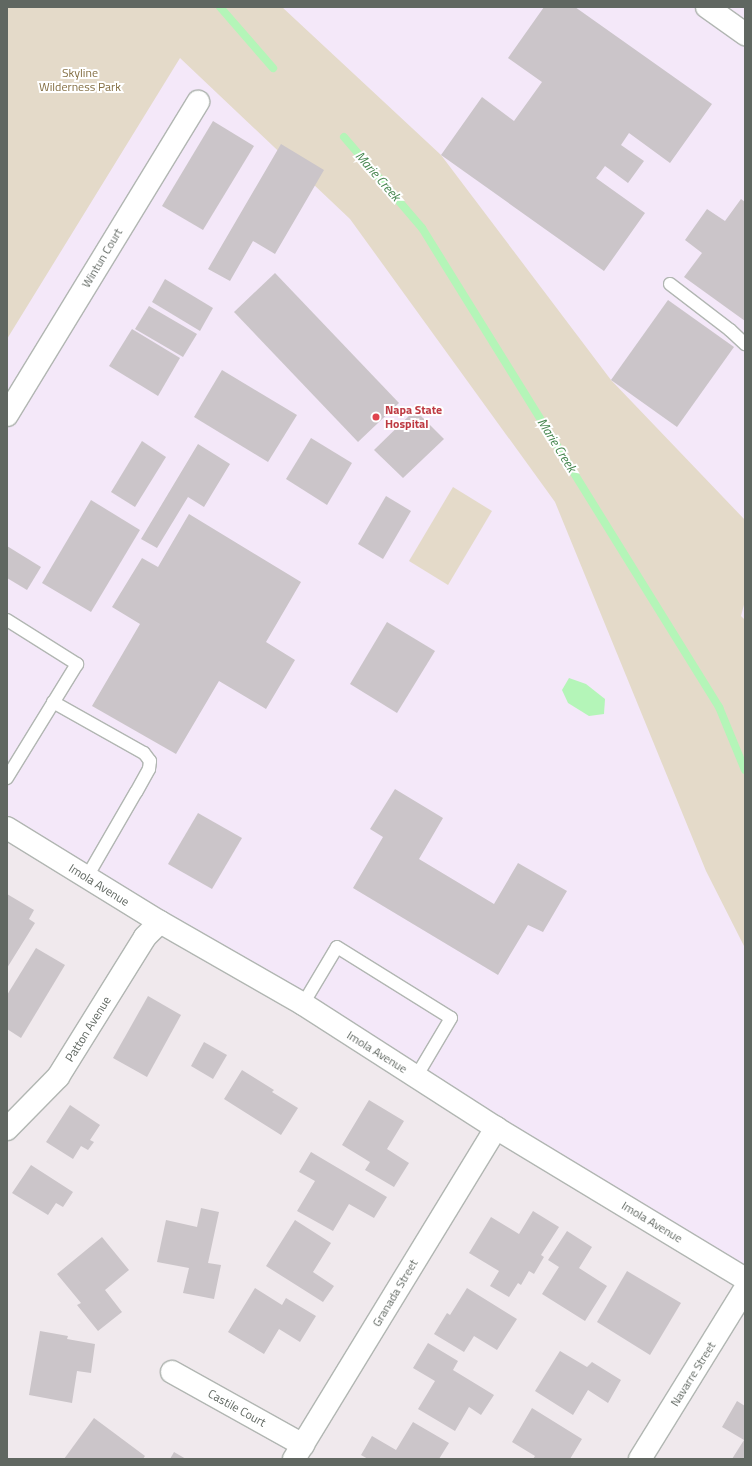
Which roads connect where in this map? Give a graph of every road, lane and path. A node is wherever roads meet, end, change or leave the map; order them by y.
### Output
1 (707, 7) edge
2 (745, 34) edge
3 (198, 102) dead end
4 (670, 284) dead end
5 (745, 344) edge
6 (7, 415) edge
7 (7, 620) edge
8 (53, 702) junction
9 (7, 778) edge
10 (7, 828) edge
11 (87, 877) junction
12 (160, 922) junction
13 (303, 1004) junction
14 (416, 1077) junction
15 (496, 1128) junction
16 (7, 1129) edge
17 (745, 1279) edge
18 (745, 1289) edge
19 (172, 1372) dead end
20 (298, 1452) edge
21 (640, 1459) edge

1 - 2 street
3 - 6 street, Wintun Court
4 - 5 lane
7 - 8 lane
8 - 9 lane
8 - 11 lane
10 - 11 street, Imola Avenue
11 - 12 street, Imola Avenue
12 - 13 street, Imola Avenue
12 - 16 street, Patton Avenue
13 - 14 street, Imola Avenue
13 - 14 lane
14 - 15 street, Imola Avenue
15 - 17 street, Imola Avenue
15 - 20 street, Granada Street
18 - 21 street, Navarre Street
19 - 20 street, Castile Court

